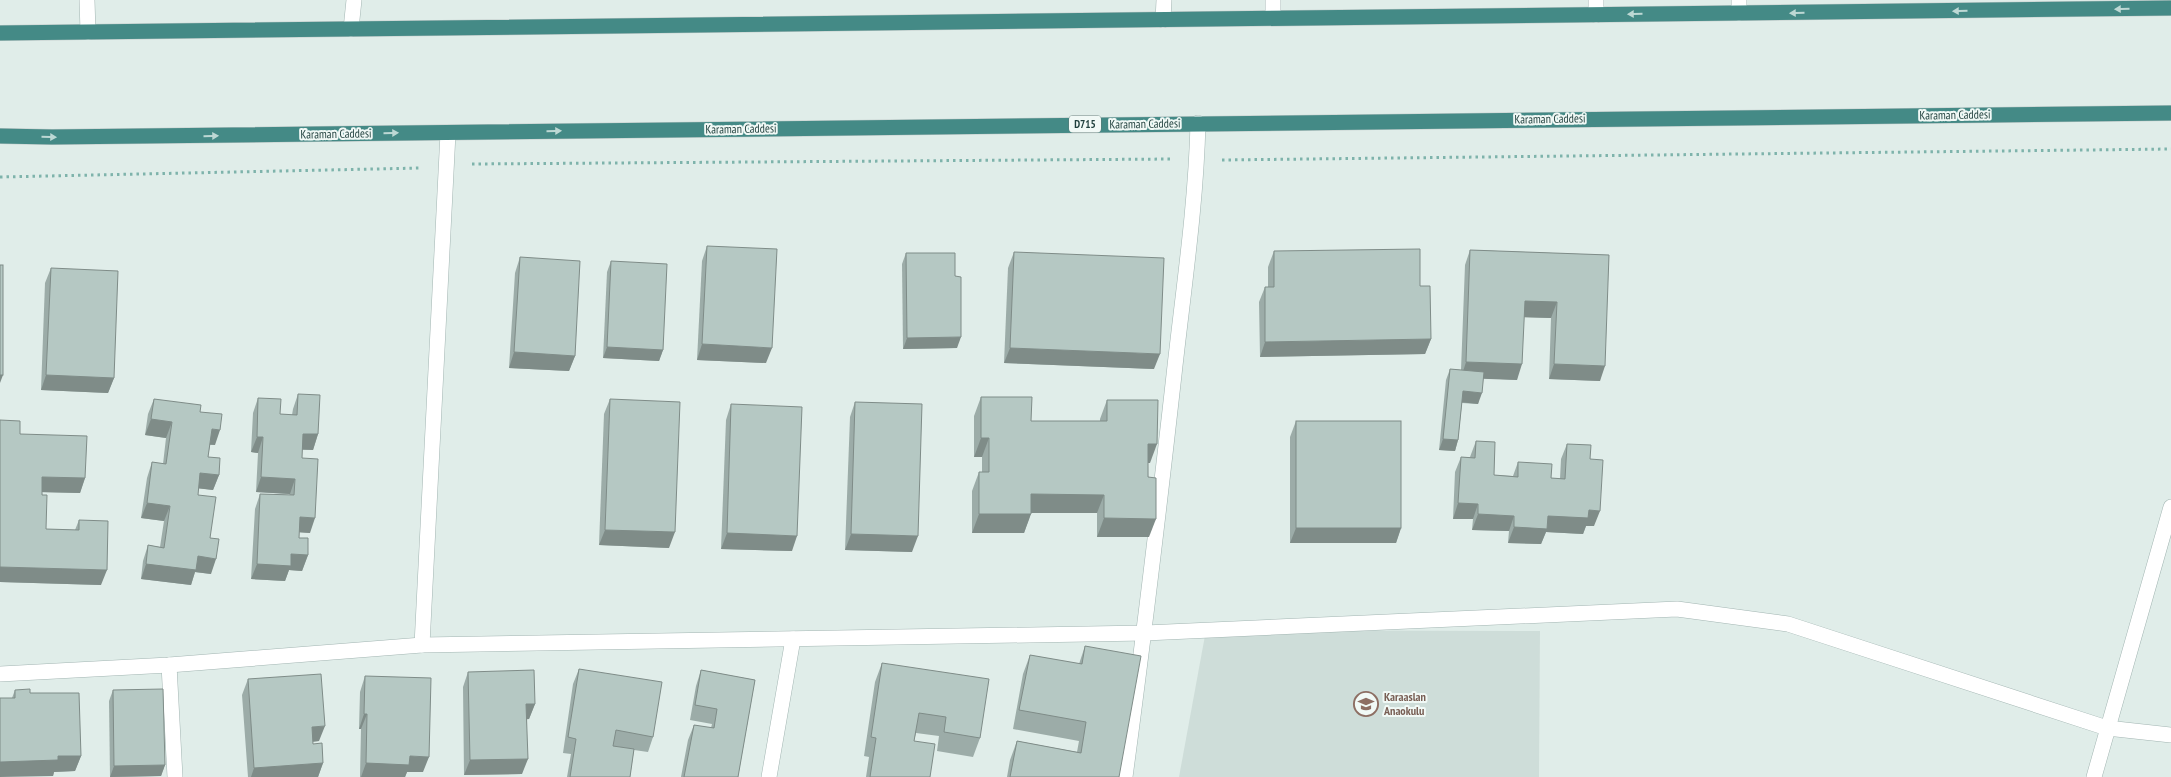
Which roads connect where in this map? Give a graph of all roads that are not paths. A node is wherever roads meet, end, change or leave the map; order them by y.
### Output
1 (87, 0) edge
2 (354, 0) edge
3 (1164, 0) edge
4 (1273, 0) edge
5 (1596, 7) edge
6 (1739, 7) edge
7 (2171, 8) edge
8 (1273, 18) junction
9 (1163, 20) junction
10 (350, 29) junction
11 (88, 32) junction
12 (0, 33) edge
13 (2171, 113) edge
14 (1198, 123) junction
15 (448, 133) junction
16 (0, 136) edge
17 (2171, 507) edge
18 (1144, 634) junction
19 (793, 639) junction
20 (422, 645) junction
21 (169, 665) junction
22 (0, 674) edge
23 (2107, 728) junction
24 (2171, 735) edge
25 (175, 777) edge
26 (769, 777) edge
27 (1125, 777) edge
28 (2094, 777) edge

1 - 11 street
2 - 10 street
3 - 9 street
4 - 8 street
6 -> 5 highway
5 - 8 highway
7 -> 6 highway
8 - 9 highway
9 - 10 highway
10 - 11 highway
11 - 12 highway
13 - 14 highway, Karaman Caddesi / D715
15 -> 14 highway, Karaman Caddesi / D715
14 - 18 street
16 -> 15 highway, Karaman Caddesi / D715
15 - 20 street
17 - 23 street
18 - 19 street
18 - 23 street
18 - 27 street
19 - 20 street
19 - 26 street
20 - 21 street
21 - 22 street
21 - 25 street
23 - 24 street
23 - 28 street

